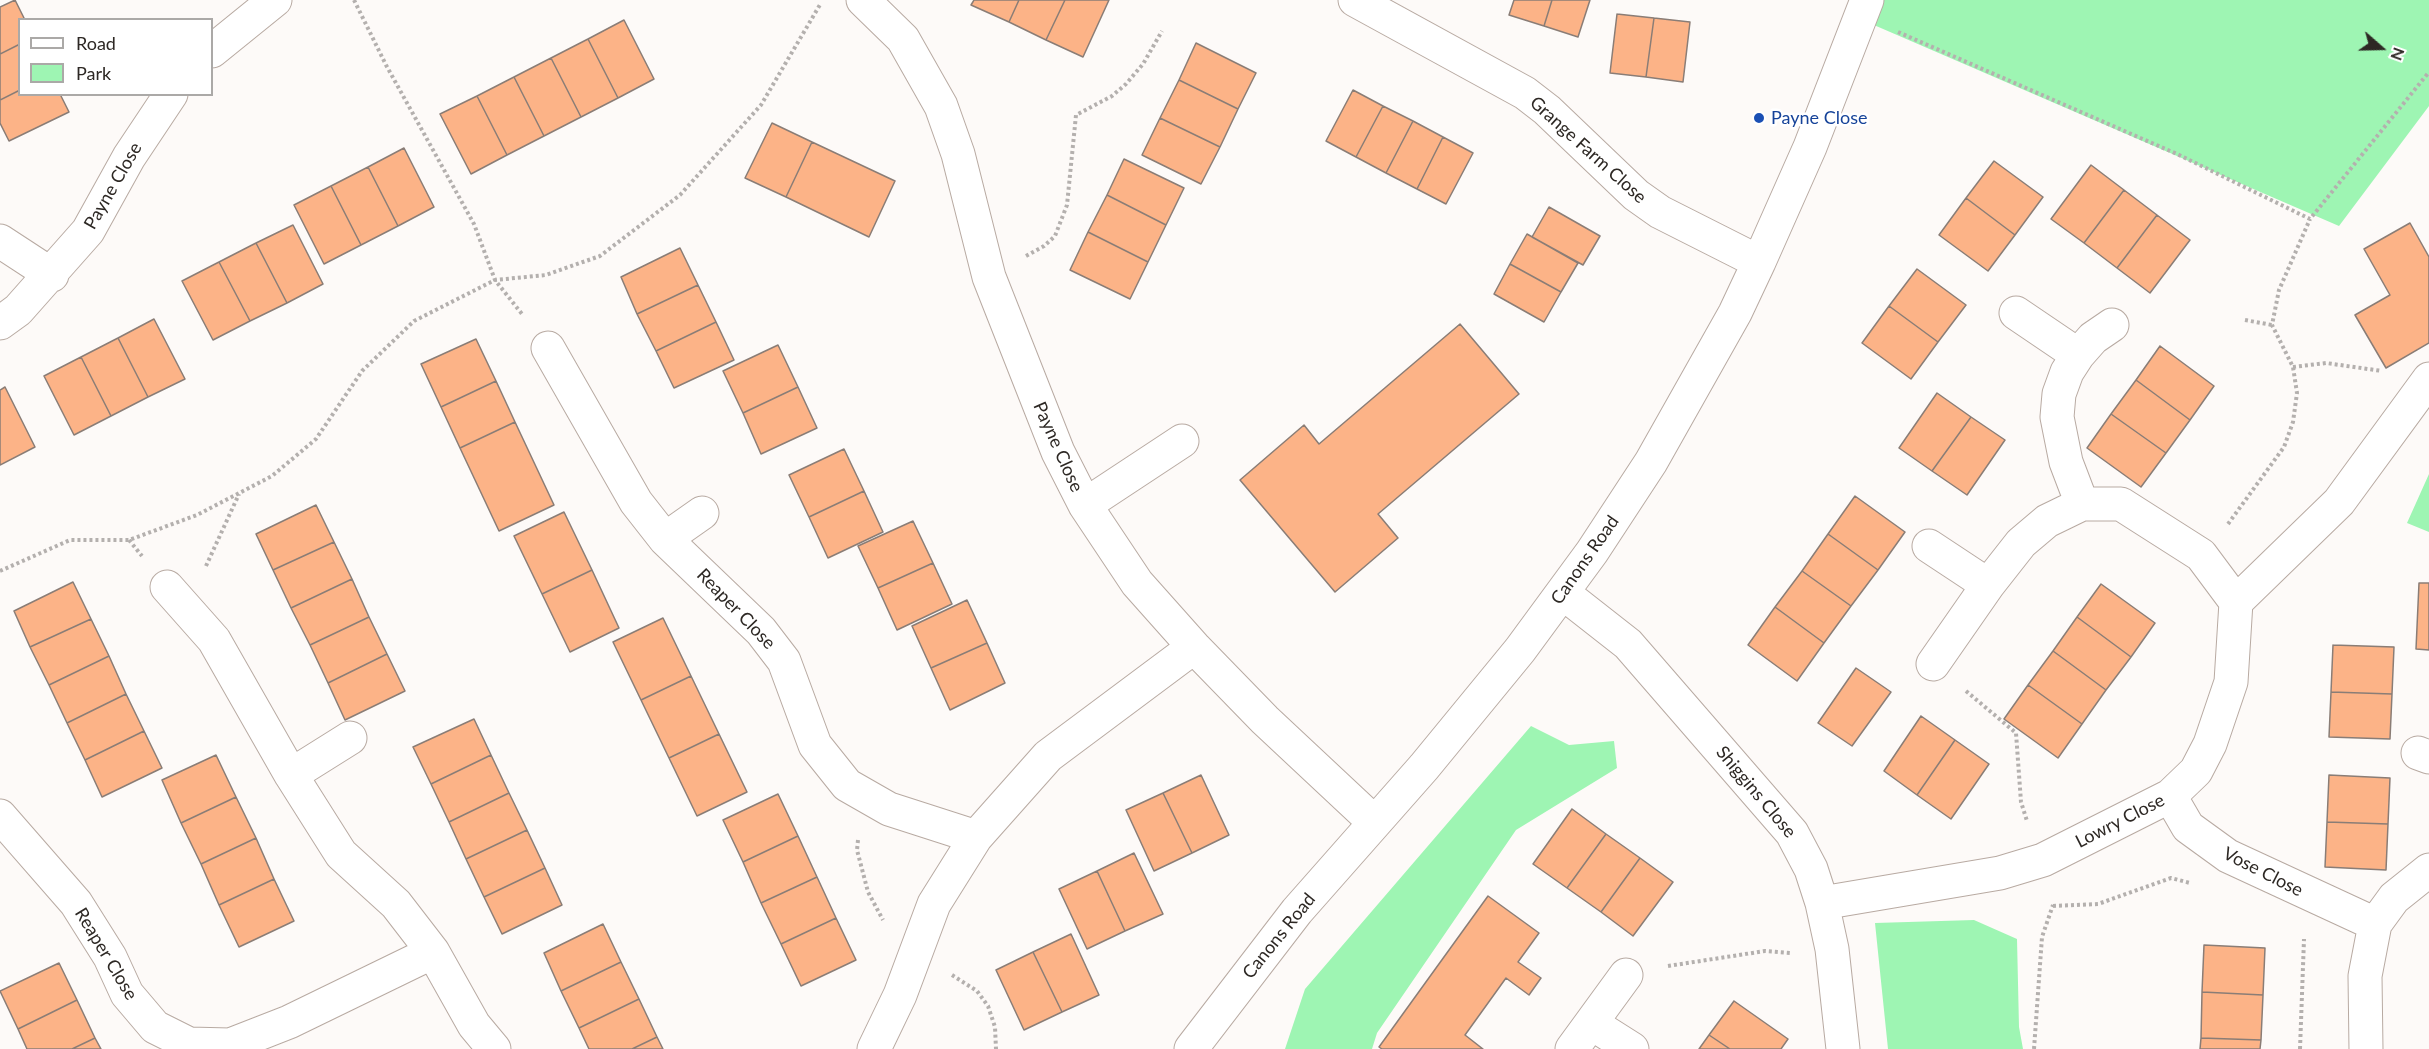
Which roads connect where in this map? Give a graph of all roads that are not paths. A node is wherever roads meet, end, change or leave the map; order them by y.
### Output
1 (275, 0) edge
2 (863, 0) edge
3 (1355, 0) edge
4 (1867, 0) edge
5 (213, 50) edge
6 (170, 96) edge
7 (0, 241) edge
8 (1760, 262) junction
9 (52, 275) junction
10 (2016, 313) dead end
11 (0, 323) edge
12 (2112, 325) dead end
13 (548, 348) dead end
14 (2078, 355) junction
15 (2426, 382) edge
16 (1182, 441) dead end
17 (2082, 504) junction
18 (1085, 505) junction
19 (702, 513) dead end
20 (665, 539) junction
21 (1929, 546) dead end
22 (1988, 585) junction
23 (1563, 593) junction
24 (177, 598) road end
25 (2236, 602) junction
26 (1194, 647) junction
27 (1933, 664) road end
28 (351, 738) dead end
29 (291, 775) junction
30 (2170, 796) junction
31 (0, 816) edge
32 (1374, 822) junction
33 (976, 837) junction
34 (2429, 870) edge
35 (1822, 903) junction
36 (2375, 924) junction
37 (433, 952) junction
38 (1626, 975) road end
39 (1591, 1023) junction
40 (494, 1049) edge
41 (874, 1049) edge
42 (1191, 1049) edge
43 (1572, 1049) edge
44 (1632, 1049) edge
45 (1843, 1049) edge
46 (2366, 1049) edge

1 - 5 street
2 - 18 street, Payne Close
3 - 8 street, Grange Farm Close
4 - 8 street, Canons Road
6 - 9 street, Payne Close
7 - 9 street
8 - 23 street, Canons Road
9 - 11 street, Payne Close
10 - 14 street
12 - 14 street
13 - 20 street, Reaper Close
14 - 17 street
15 - 25 street
16 - 18 street
17 - 22 street
17 - 25 street
18 - 26 street, Payne Close
19 - 20 street
20 - 33 street, Reaper Close
21 - 22 street
22 - 27 street
23 - 32 street, Canons Road
23 - 35 street, Shiggins Close
24 - 29 street
25 - 30 street, Lowry Close
26 - 32 street, Payne Close
26 - 33 street
28 - 29 street
29 - 37 street
30 - 35 street, Lowry Close
30 - 36 street, Vose Close
31 - 37 street, Reaper Close
32 - 42 street, Canons Road
33 - 41 street
34 - 36 street
35 - 45 street, Shiggins Close
36 - 46 street
37 - 40 street
38 - 39 street
39 - 43 street
39 - 44 street

